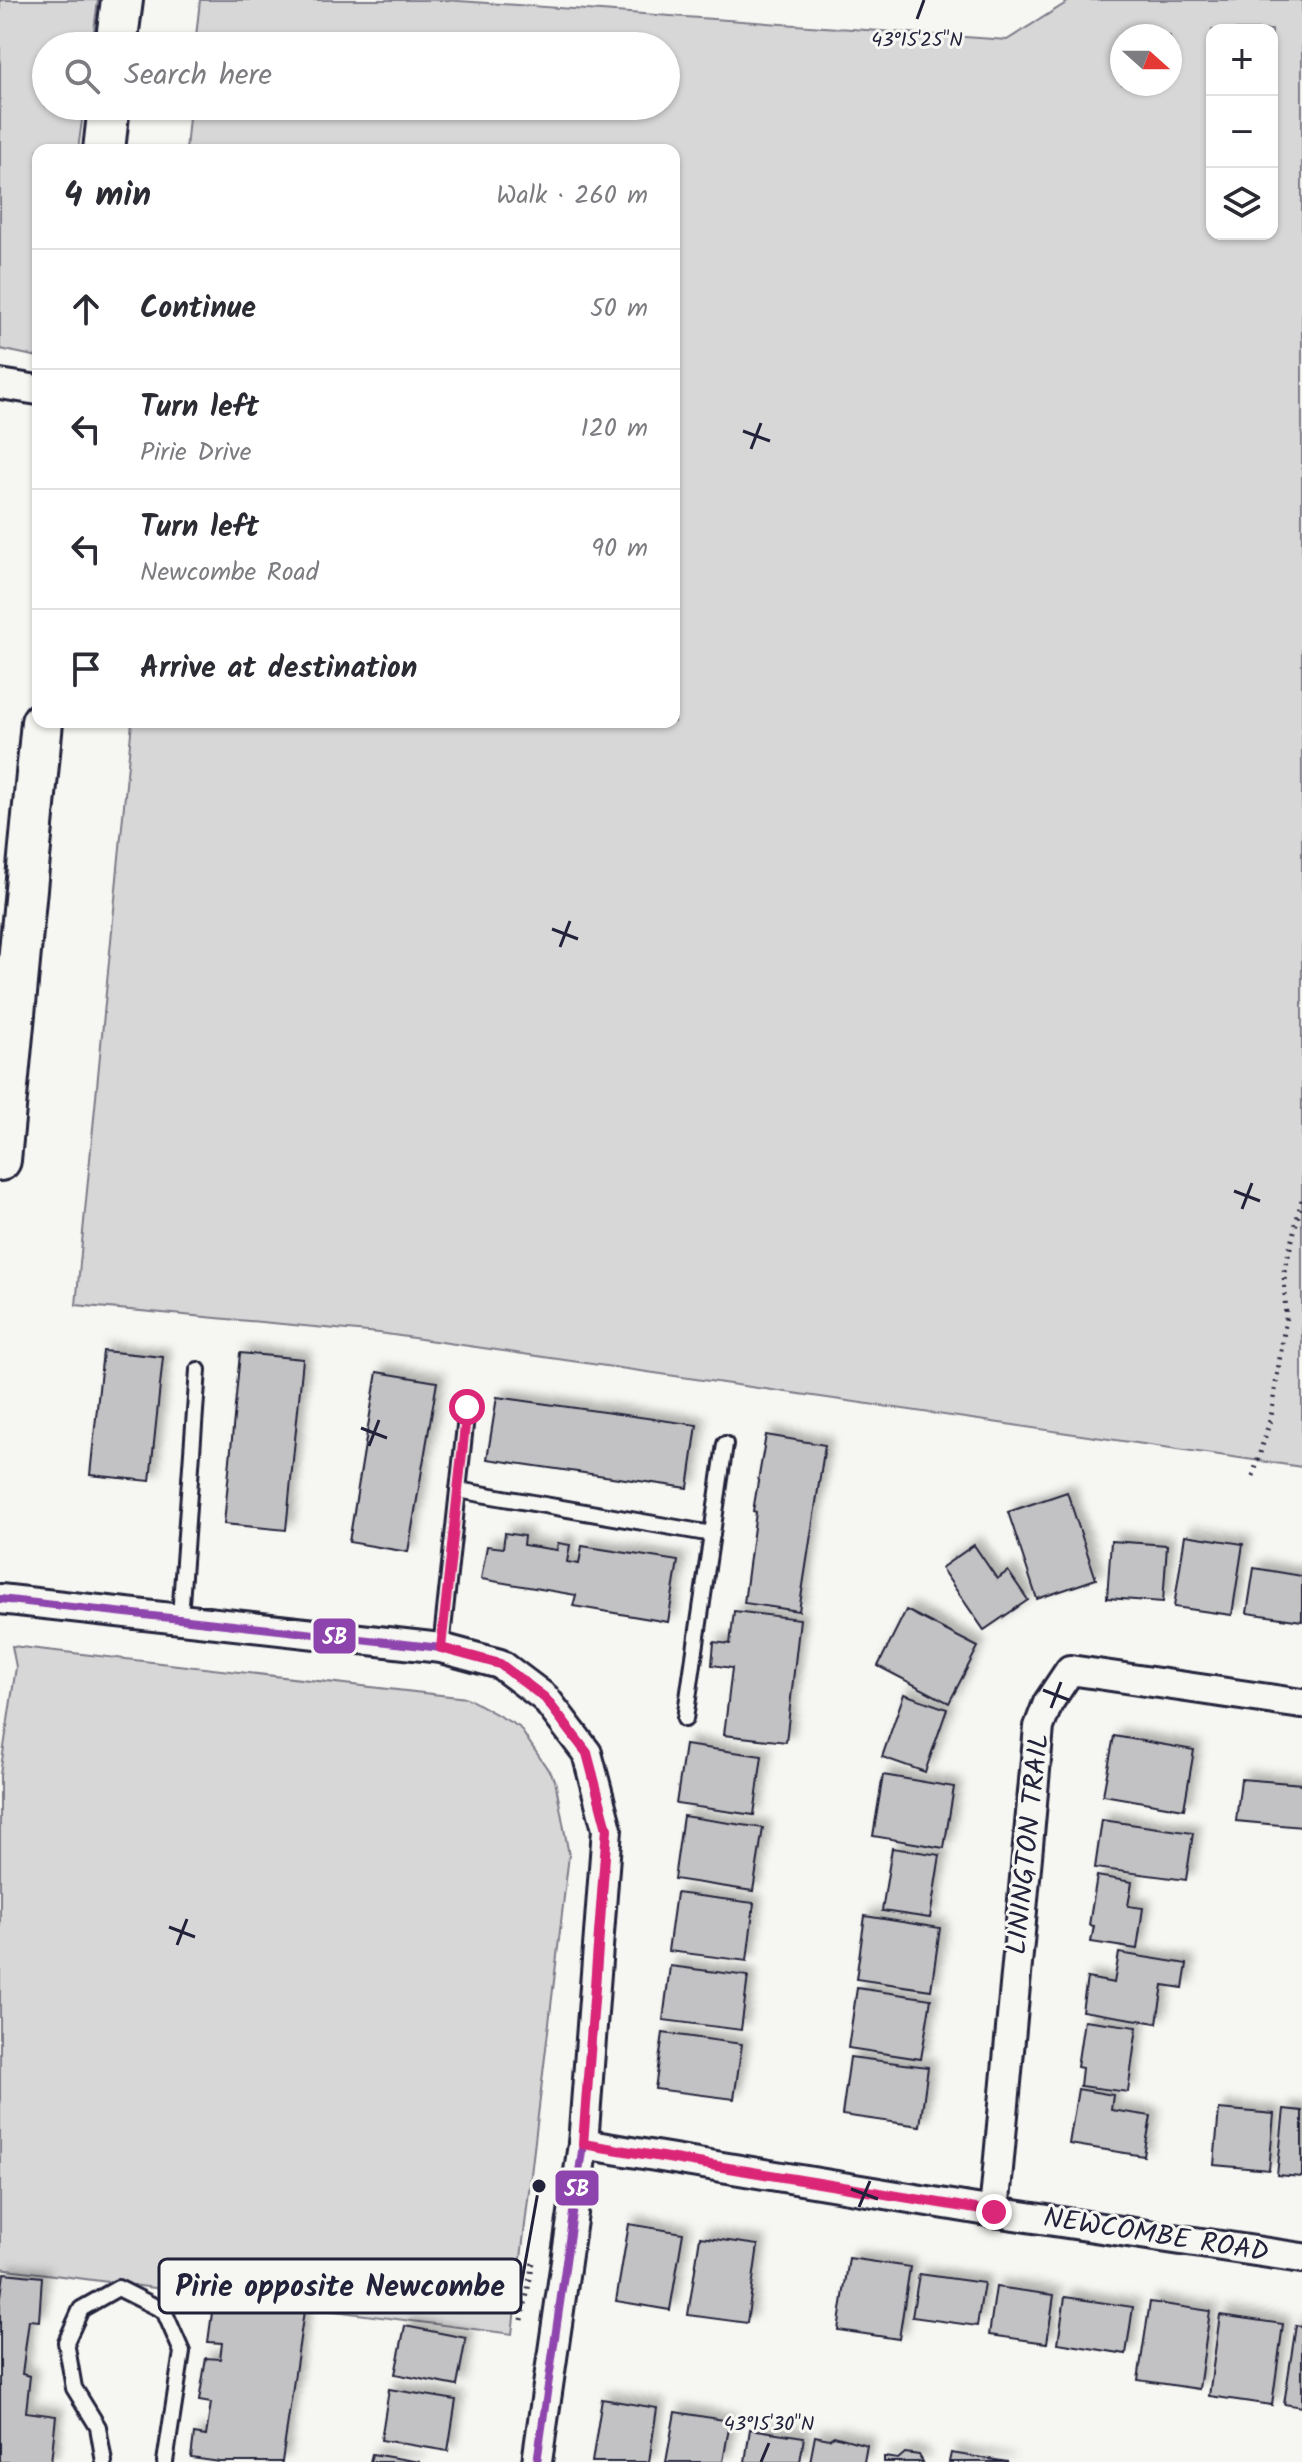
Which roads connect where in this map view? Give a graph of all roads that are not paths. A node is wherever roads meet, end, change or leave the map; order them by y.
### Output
1 (122, 0) edge
2 (118, 32) edge
3 (107, 120) edge
4 (105, 144) edge
5 (0, 384) edge
6 (32, 389) edge
7 (41, 728) edge
8 (0, 1160) edge
9 (198, 1370) dead end
10 (467, 1407) dead end
11 (725, 1444) dead end
12 (458, 1490) junction
13 (712, 1534) junction
14 (0, 1599) edge
15 (180, 1617) junction
16 (441, 1648) junction
17 (1302, 1704) edge
18 (685, 1719) dead end
19 (583, 2144) junction
20 (994, 2212) junction
21 (1302, 2258) edge
22 (104, 2462) edge
23 (165, 2462) edge
24 (537, 2462) edge

1 - 2 main road
3 - 4 main road
5 - 6 street
7 - 8 main road
9 - 15 lane
10 - 12 lane
11 - 13 lane
12 - 13 lane
12 - 16 lane
13 - 18 lane
14 - 15 street
15 - 16 street
16 - 19 street
17 - 20 street, LININGTON TRAIL
19 - 20 street, NEWCOMBE ROAD
19 - 24 street
20 - 21 street, NEWCOMBE ROAD
22 - 23 lane

